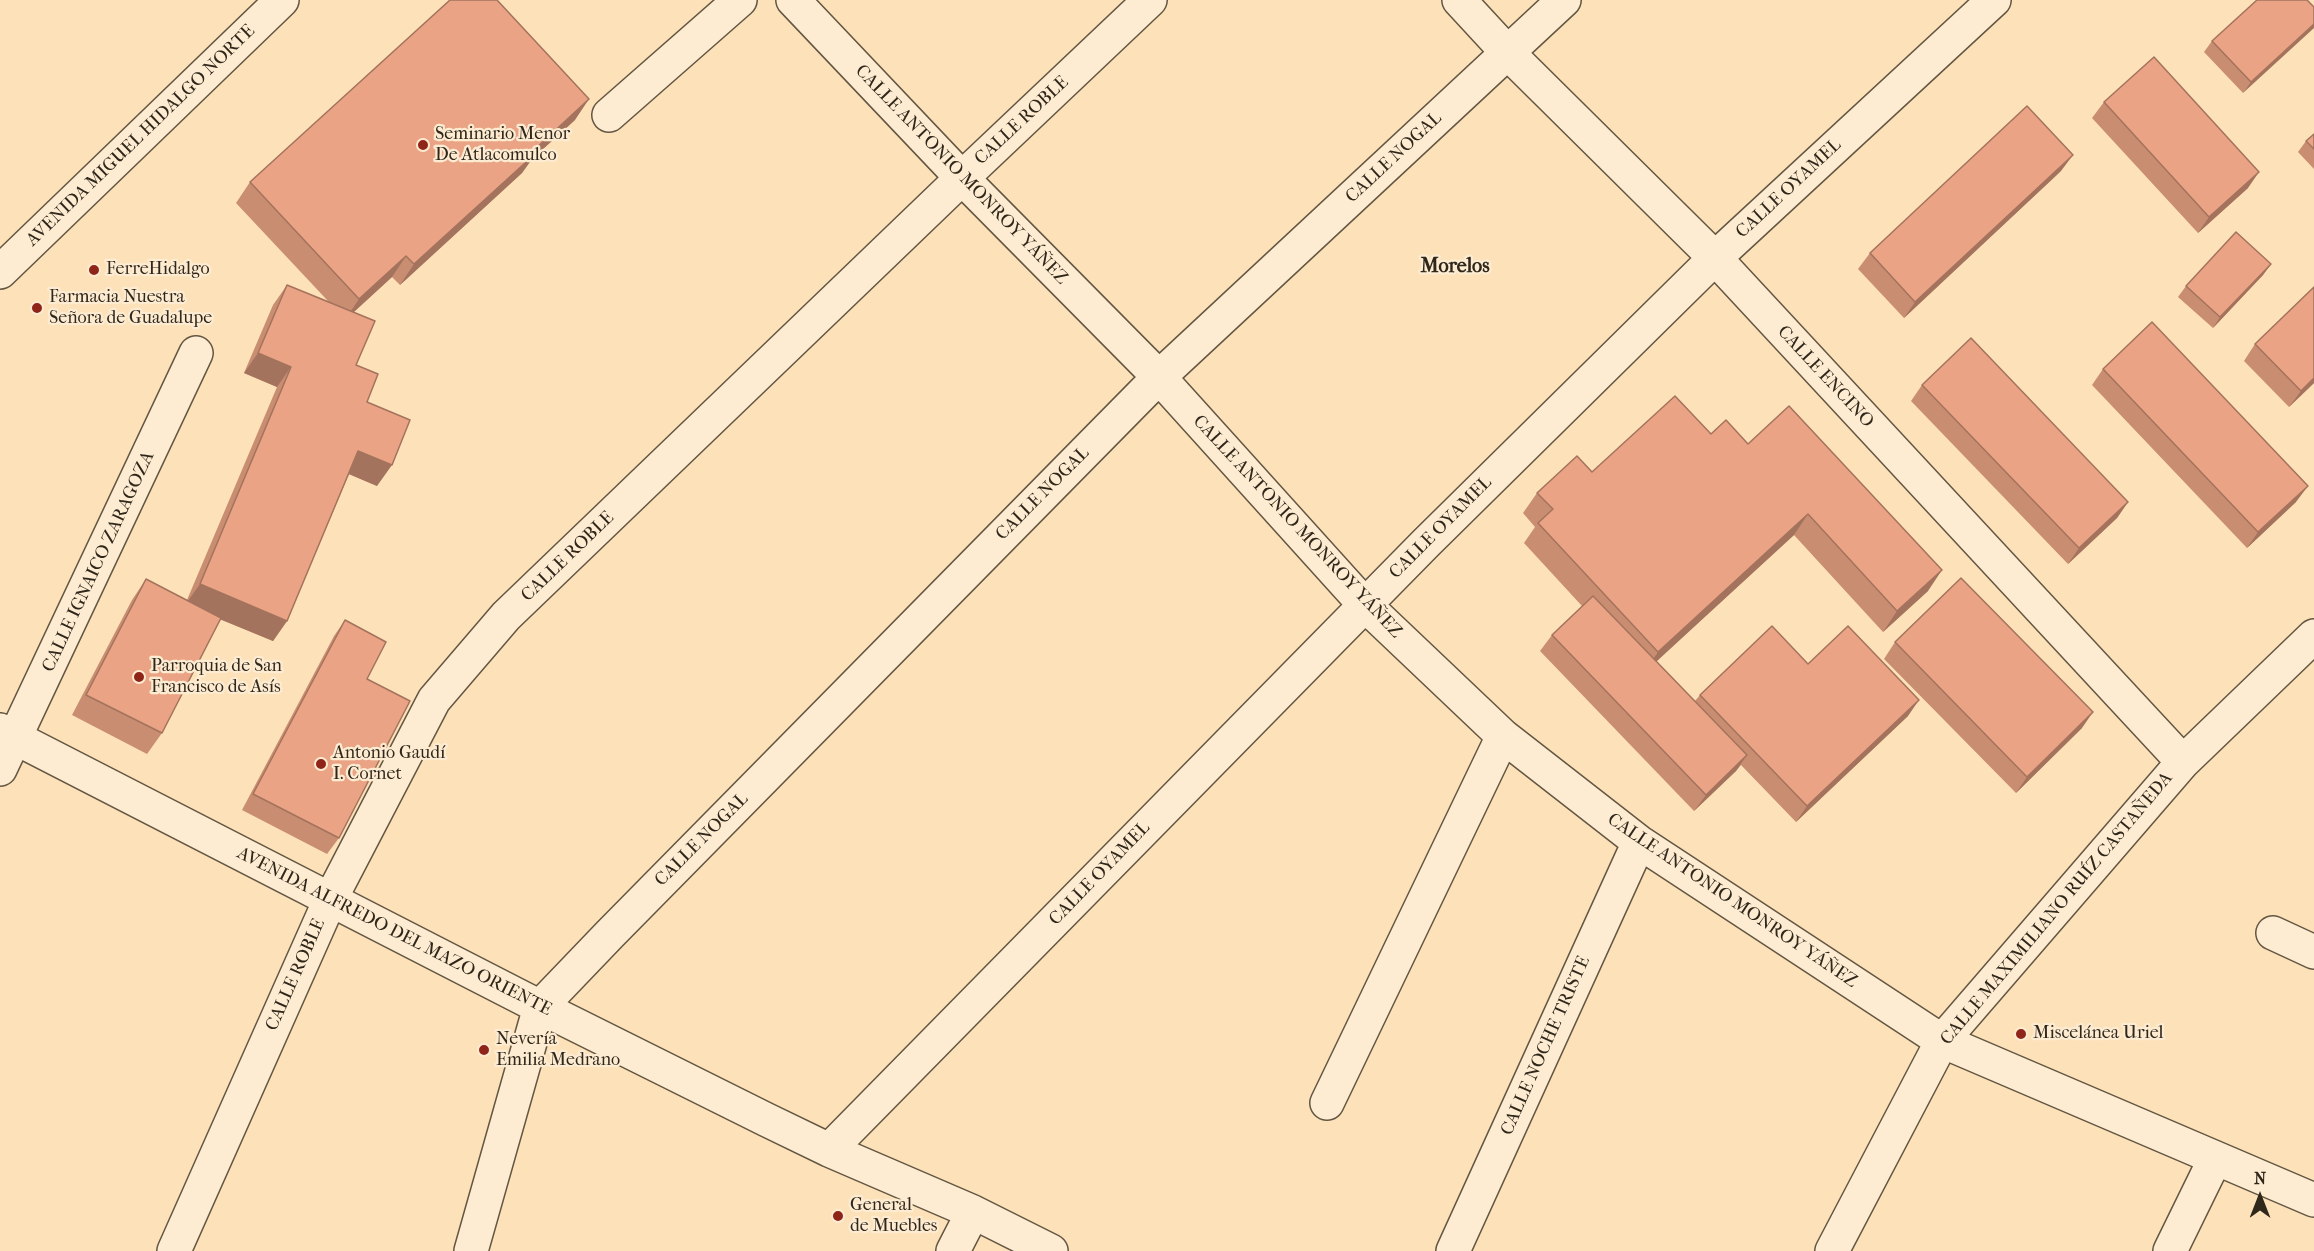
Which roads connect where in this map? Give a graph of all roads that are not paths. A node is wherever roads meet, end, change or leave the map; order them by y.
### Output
1 (282, 0) edge
2 (740, 0) edge
3 (793, 0) edge
4 (1150, 0) edge
5 (1459, 0) edge
6 (1564, 0) edge
7 (1994, 0) edge
8 (1507, 52) junction
9 (609, 115) dead end
10 (962, 178) junction
11 (1714, 258) junction
12 (4, 259) edge
13 (196, 353) dead end
14 (1159, 377) junction
15 (1364, 604) junction
16 (2314, 636) edge
17 (8, 734) edge
18 (1503, 735) junction
19 (2183, 762) junction
20 (0, 769) edge
21 (1639, 842) junction
22 (330, 900) junction
23 (2273, 933) dead end
24 (2314, 952) edge
25 (540, 1007) junction
26 (1942, 1041) junction
27 (1327, 1103) dead end
28 (829, 1150) junction
29 (2215, 1159) junction
30 (2314, 1200) edge
31 (972, 1212) junction
32 (174, 1251) edge
33 (471, 1251) edge
34 (953, 1251) edge
35 (1051, 1251) edge
36 (1454, 1251) edge
37 (1832, 1251) edge
38 (2169, 1251) edge

1 - 12 street, AVENIDA MIGUEL HIDALGO NORTE
2 - 9 street
3 - 10 street, CALLE ANTONIO MONROY YÁÑEZ
4 - 10 street, CALLE ROBLE
5 - 8 street, CALLE ENCINO
6 - 8 street, CALLE NOGAL
7 - 11 street, CALLE OYAMEL
8 - 11 street, CALLE ENCINO
8 - 14 street, CALLE NOGAL
10 - 14 street, CALLE ANTONIO MONROY YÁÑEZ
10 - 22 street, CALLE ROBLE
11 - 15 street, CALLE OYAMEL
11 - 19 street, CALLE ENCINO
13 - 17 street, CALLE IGNAICO ZARAGOZA
14 - 15 street, CALLE ANTONIO MONROY YÁÑEZ
14 - 25 street, CALLE NOGAL
15 - 18 street, CALLE ANTONIO MONROY YÁÑEZ
15 - 28 street, CALLE OYAMEL
16 - 19 street, CALLE MAXIMILIANO RUÍZ CASTAÑEDA
17 - 20 street, CALLE IGNAICO ZARAGOZA
17 - 22 street, AVENIDA ALFREDO DEL MAZO ORIENTE
18 - 21 street, CALLE ANTONIO MONROY YÁÑEZ
18 - 27 street
19 - 26 street, CALLE MAXIMILIANO RUÍZ CASTAÑEDA
21 - 26 street, CALLE ANTONIO MONROY YÁÑEZ
21 - 36 street, CALLE NOCHE TRISTE
22 - 25 street, AVENIDA ALFREDO DEL MAZO ORIENTE
22 - 32 street, CALLE ROBLE
23 - 24 street
25 - 28 street, AVENIDA ALFREDO DEL MAZO ORIENTE
25 - 33 street
26 - 29 street, CALLE ANTONIO MONROY YÁÑEZ
26 - 37 street, CALLE MAXIMILIANO RUÍZ CASTAÑEDA
28 - 31 street, AVENIDA ALFREDO DEL MAZO ORIENTE
29 - 30 street, CALLE ANTONIO MONROY YÁÑEZ
29 - 38 street
31 - 34 street
31 - 35 street, AVENIDA ALFREDO DEL MAZO ORIENTE

